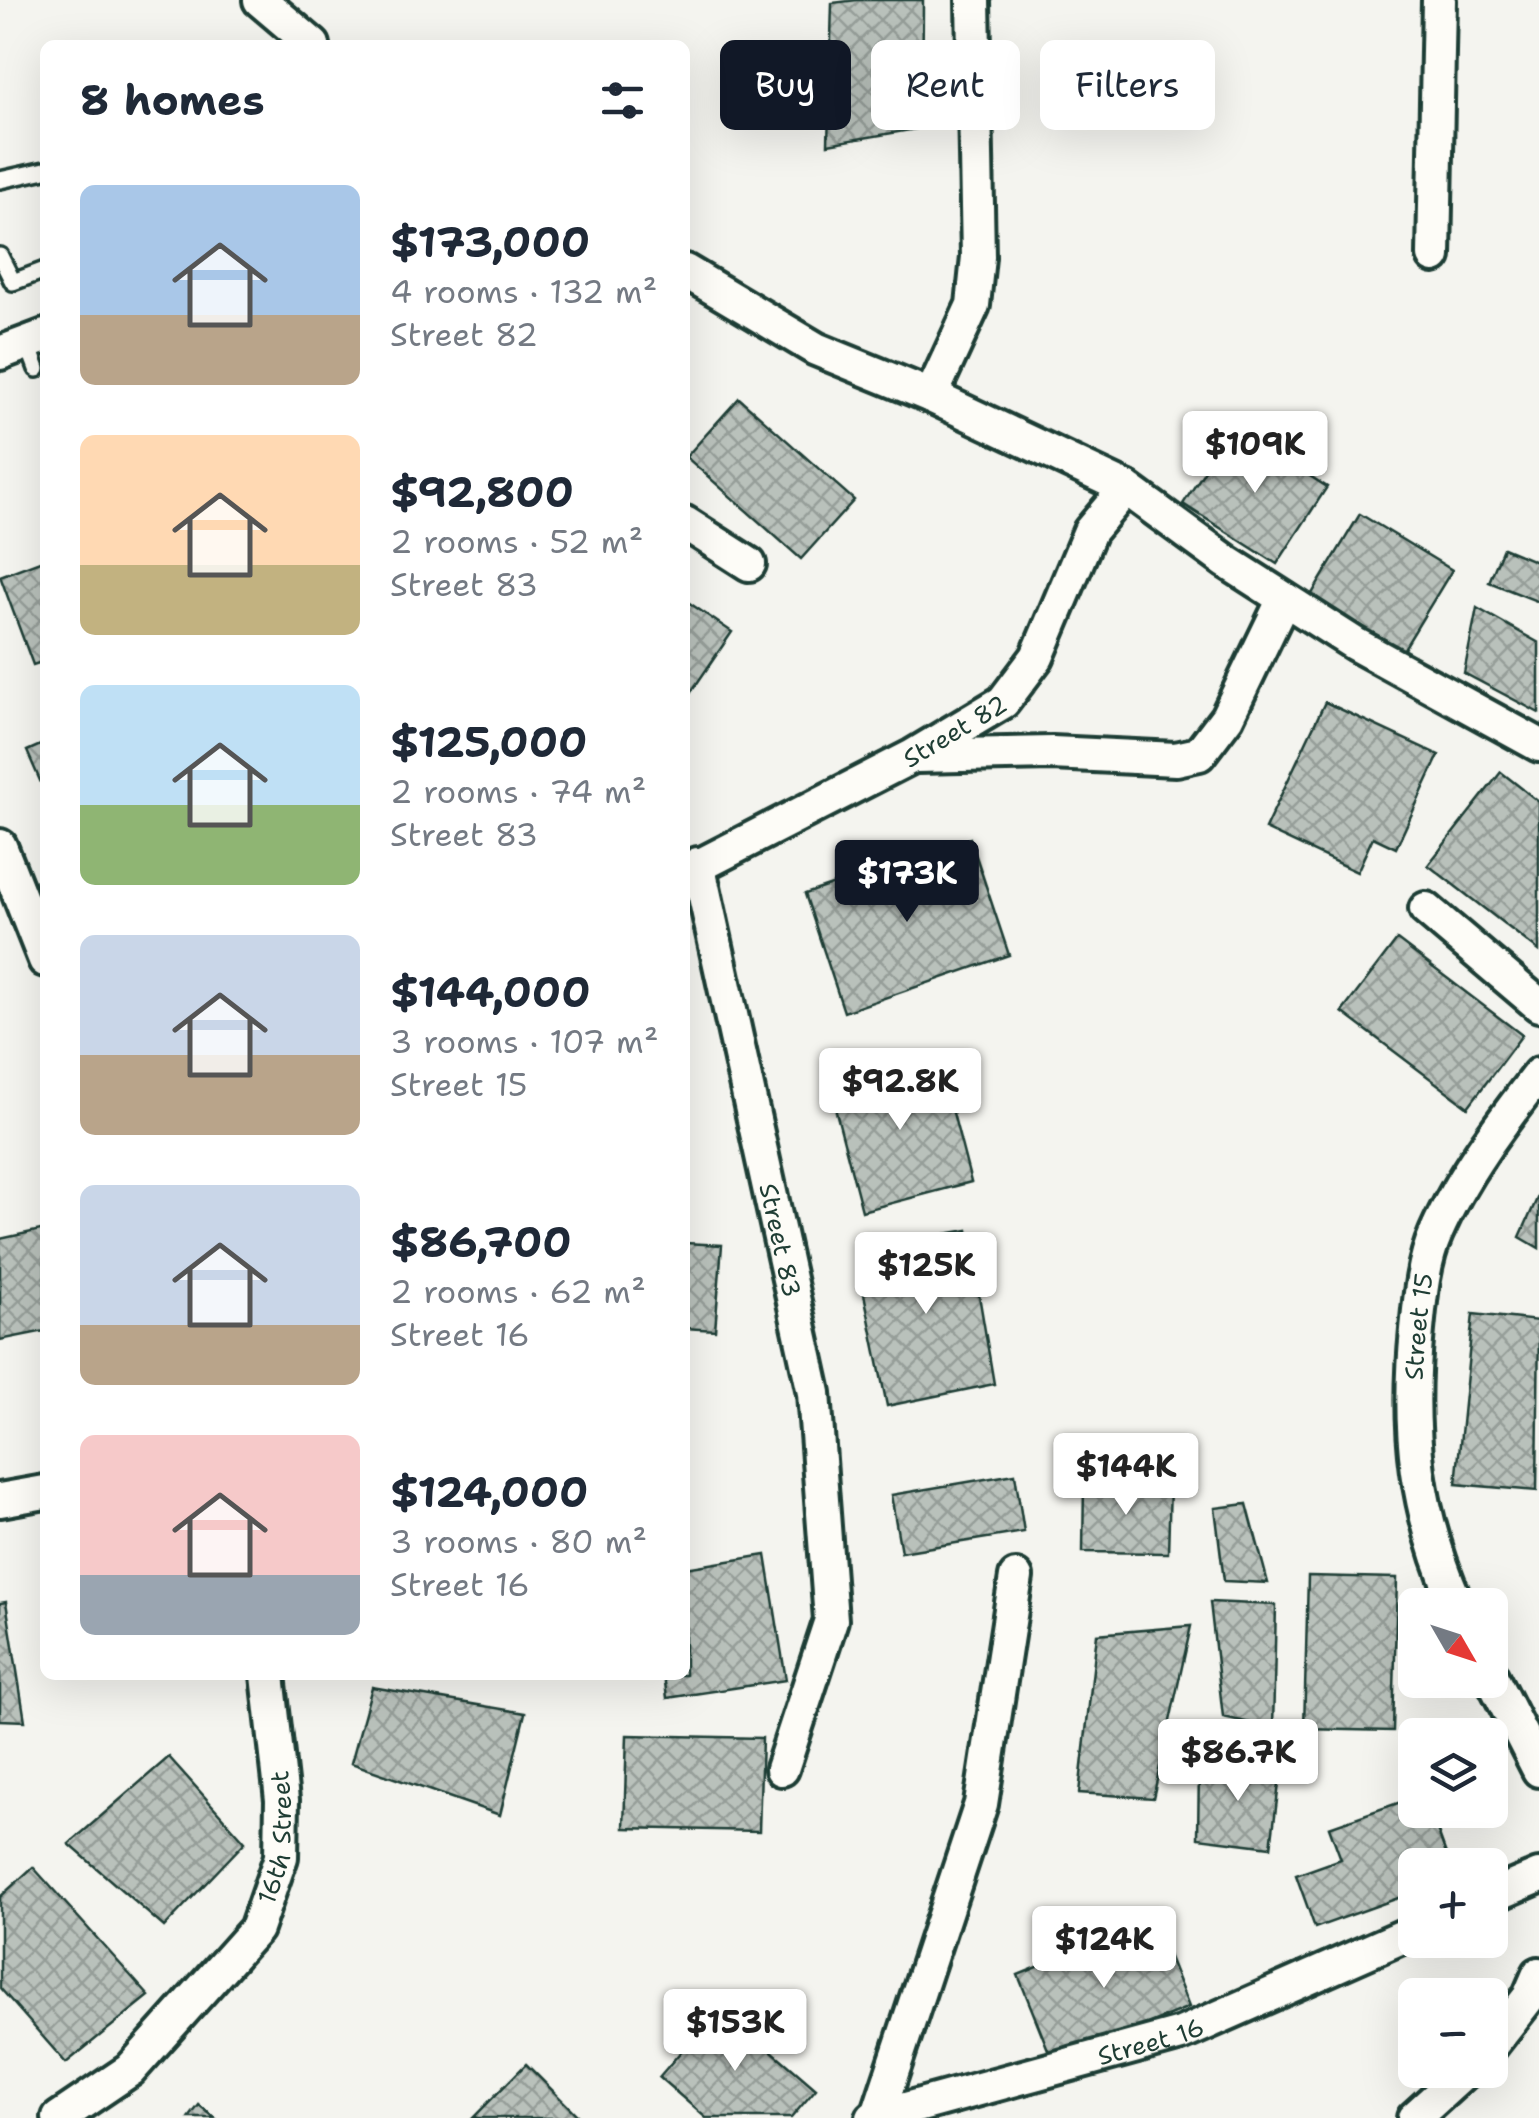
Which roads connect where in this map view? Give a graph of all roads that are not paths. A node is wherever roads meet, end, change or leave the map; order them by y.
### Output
1 (260, 0) edge
2 (974, 0) edge
3 (1439, 0) edge
4 (306, 40) edge
5 (40, 171) edge
6 (0, 180) edge
7 (0, 256) edge
8 (1434, 256) dead end
9 (40, 272) edge
10 (690, 273) edge
11 (931, 396) junction
12 (1126, 488) junction
13 (690, 527) edge
14 (748, 564) dead end
15 (1284, 598) junction
16 (1539, 745) edge
17 (913, 756) junction
18 (0, 846) edge
19 (692, 869) edge
20 (1426, 909) dead end
21 (40, 947) edge
22 (1539, 1005) edge
23 (1539, 1074) edge
24 (40, 1493) edge
25 (0, 1500) edge
26 (1016, 1577) dead end
27 (1452, 1588) edge
28 (269, 1680) edge
29 (1502, 1698) edge
30 (782, 1769) dead end
31 (1539, 1770) edge
32 (1539, 1876) edge
33 (1508, 1890) edge
34 (1398, 1938) edge
35 (1539, 1974) edge
36 (1508, 2023) edge
37 (1447, 2088) edge
38 (876, 2117) edge
39 (59, 2118) edge
40 (1414, 2118) edge

1 - 4 street
2 - 11 street
3 - 8 street
5 - 6 lane
7 - 9 lane
10 - 11 street
11 - 12 street
12 - 15 street
12 - 17 street, Street 82
13 - 14 street
15 - 16 street
15 - 17 street
17 - 19 street, Street 82
18 - 21 street
19 - 30 street, Street 83
20 - 22 street
23 - 27 street, Street 15
24 - 25 street
26 - 38 street
28 - 39 street, 16th Street
29 - 31 street
32 - 33 street
34 - 38 street, Street 16
35 - 36 street
37 - 40 street

